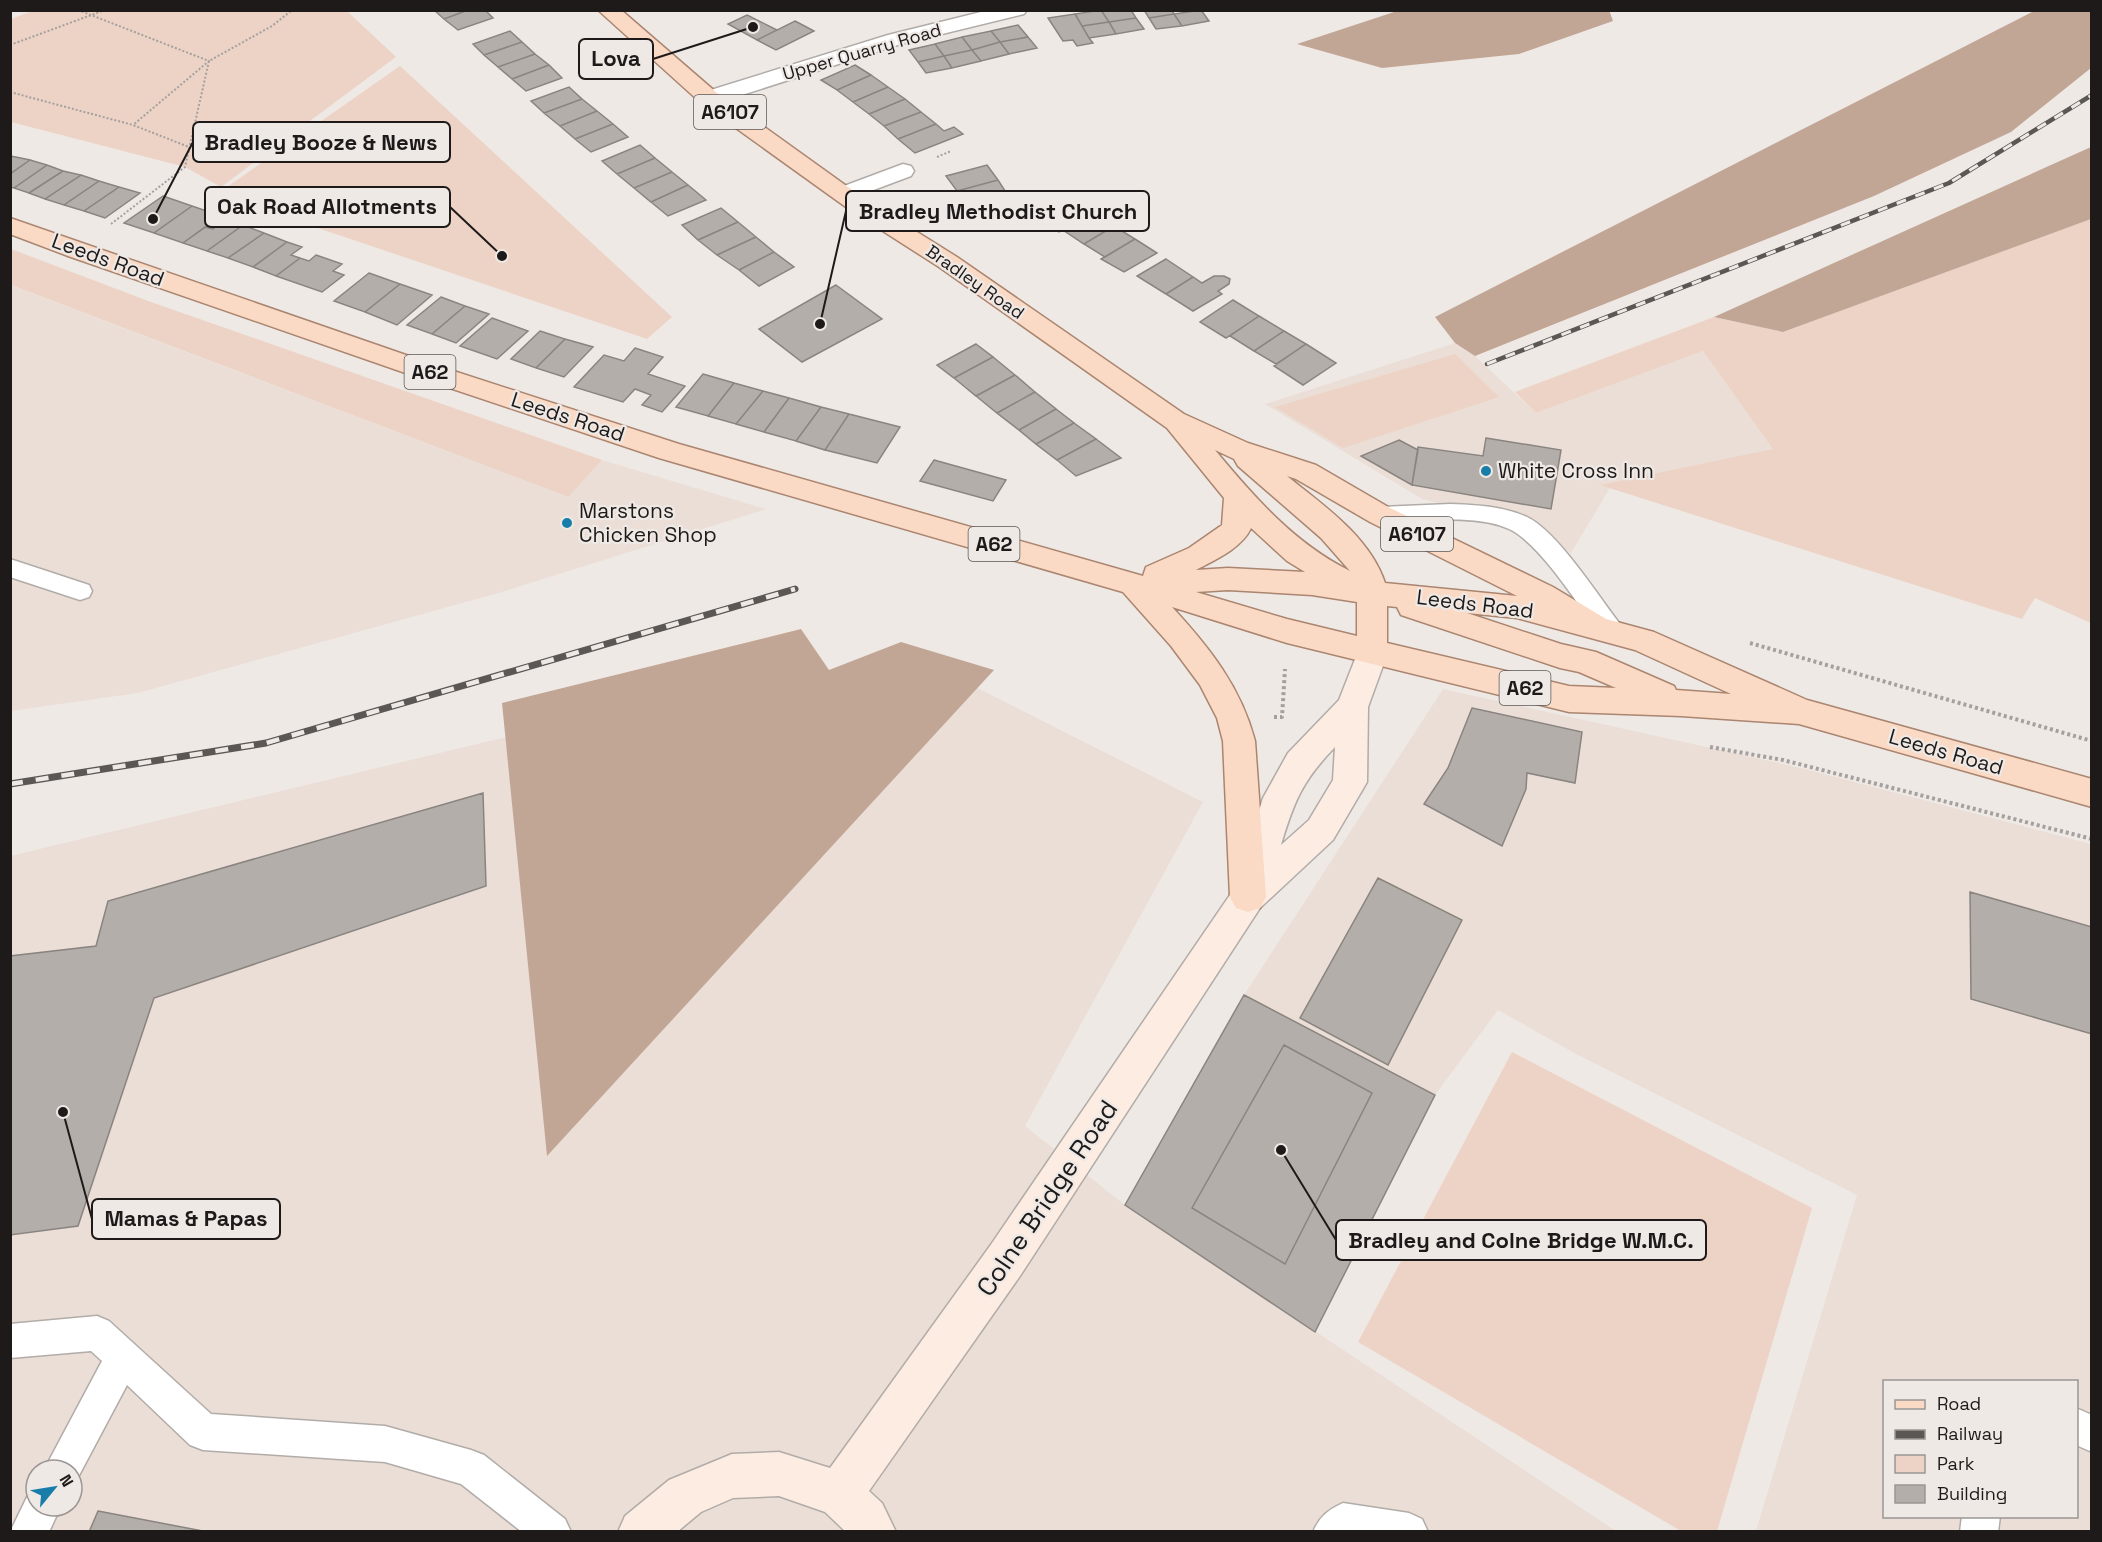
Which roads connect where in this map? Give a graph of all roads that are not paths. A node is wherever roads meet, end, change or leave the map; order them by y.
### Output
1 (608, 10) edge
2 (1012, 11) edge
3 (709, 98) junction
4 (903, 171) dead end
5 (844, 194) junction
6 (10, 225) edge
7 (1174, 420) junction
8 (1238, 450) junction
9 (1238, 496) junction
10 (1380, 515) junction
11 (10, 568) edge
12 (1133, 584) junction
13 (80, 591) dead end
14 (1372, 593) junction
15 (1603, 628) junction
16 (1372, 652) junction
17 (1681, 703) junction
18 (1352, 707) junction
19 (1800, 711) junction
20 (2091, 793) edge
21 (1248, 897) junction
22 (10, 1341) edge
23 (123, 1357) junction
24 (68, 1458) edge
25 (839, 1494) junction
26 (36, 1518) edge
27 (29, 1532) edge
28 (552, 1532) edge
29 (641, 1532) edge
30 (873, 1532) edge
31 (1332, 1532) edge
32 (1409, 1532) edge

1 - 3 main road, Bradley Road / A6107
2 - 3 street, Upper Quarry Road
3 - 5 main road, Bradley Road / A6107
4 - 5 street
5 - 7 main road, Bradley Road / A6107
6 - 12 main road, Leeds Road / A62
7 - 8 main road, Bradley Road / A6107
7 - 9 main road, Bradley Road / A6107
8 - 10 main road, Bradley Road / A6107
8 - 14 main road
9 - 12 main road
9 - 14 main road, Bradley Road / A6107
10 - 15 main road, Bradley Road / A6107
10 - 15 lane
11 - 13 lane
12 - 14 main road, Leeds Road / A62
12 - 16 main road, Leeds Road / A62
12 - 21 main road
14 - 15 main road, Leeds Road / A62
14 - 16 main road
14 - 17 main road, Bradley Road / A6107
15 - 19 main road, Leeds Road / A62
16 - 17 main road, Leeds Road / A62
16 - 18 main road, Colne Bridge Road
17 - 19 main road, Leeds Road / A62
18 - 21 main road, Colne Bridge Road
18 - 21 main road, Colne Bridge Road
19 - 20 main road, Leeds Road / A62
21 - 25 main road, Colne Bridge Road
22 - 23 lane
23 - 24 lane
23 - 28 lane
25 - 29 main road
25 - 30 main road
26 - 27 lane
31 - 32 lane

